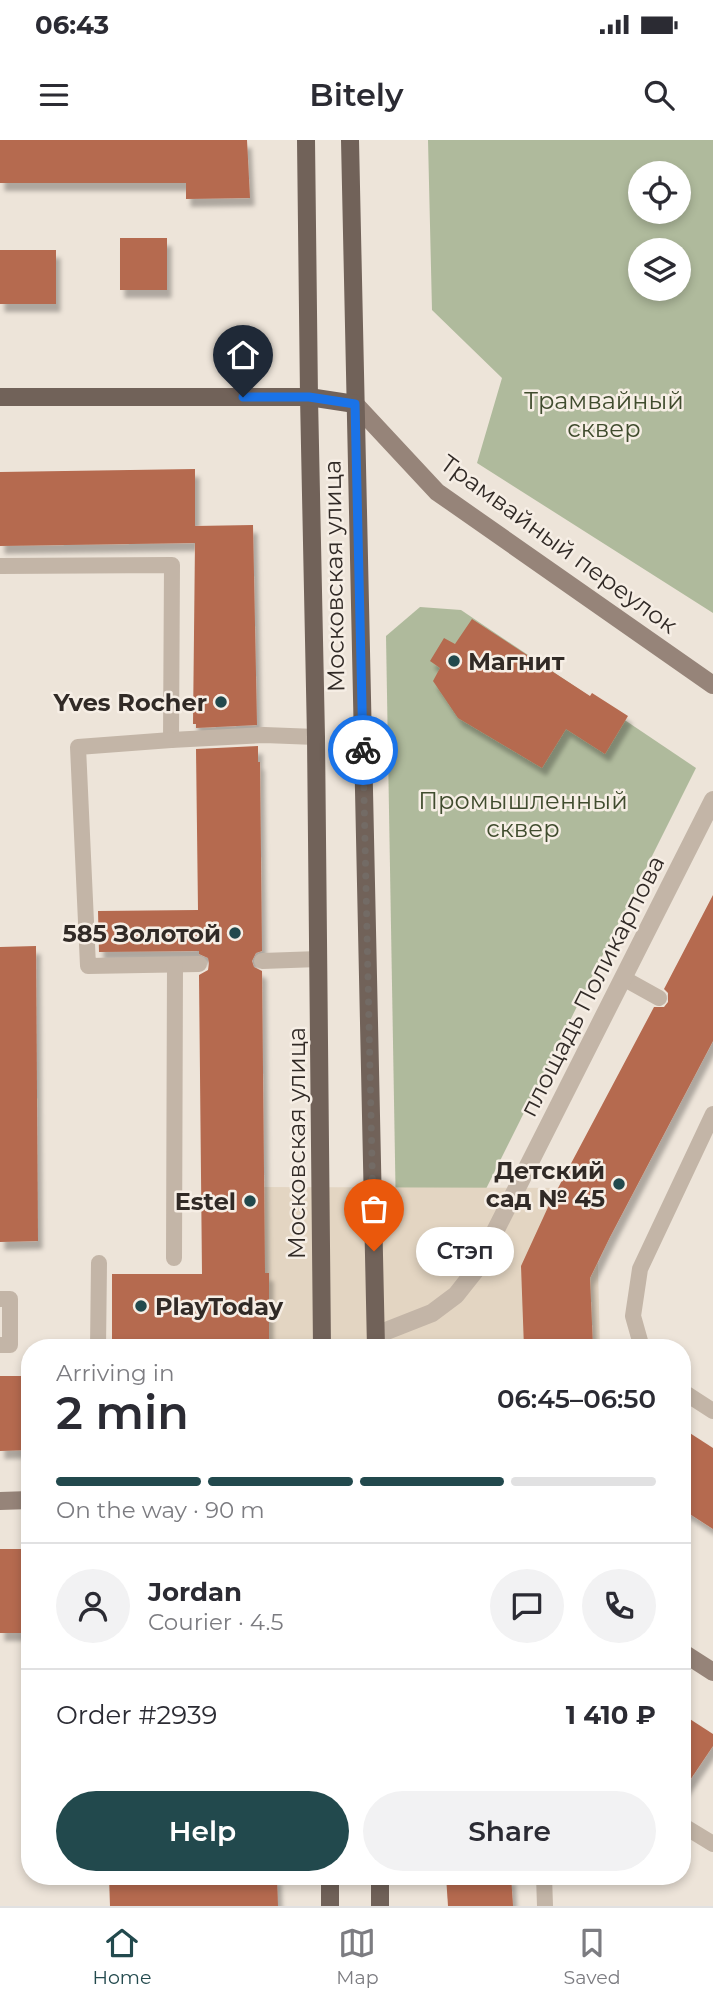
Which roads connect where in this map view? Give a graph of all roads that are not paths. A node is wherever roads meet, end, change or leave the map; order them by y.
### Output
1 (306, 140) edge
2 (350, 140) edge
3 (0, 397) edge
4 (309, 397) junction
5 (355, 404) junction
6 (0, 566) edge
7 (713, 685) edge
8 (316, 737) junction
9 (172, 740) junction
10 (713, 800) edge
11 (318, 959) junction
12 (262, 961) dead end
13 (199, 964) dead end
14 (176, 965) junction
15 (623, 978) junction
16 (659, 998) dead end
17 (713, 1114) edge
18 (174, 1258) dead end
19 (99, 1263) dead end
20 (0, 1299) edge
21 (98, 1339) edge
22 (322, 1339) edge
23 (376, 1339) edge
24 (380, 1339) edge
25 (639, 1339) edge
26 (0, 1345) edge
27 (691, 1397) edge
28 (713, 1411) edge
29 (21, 1500) edge
30 (0, 1501) edge
31 (691, 1658) edge
32 (713, 1672) edge
33 (691, 1831) edge
34 (713, 1844) edge
35 (330, 1885) edge
36 (380, 1885) edge
37 (544, 1885) edge
38 (330, 1906) edge
39 (380, 1906) edge
40 (545, 1906) edge

1 - 4 main road, Московская улица
2 - 5 main road, Московская улица
3 - 4 main road
4 - 5 main road
4 - 8 main road, Московская улица
5 - 7 street, Трамвайный переулок
5 - 23 main road, Московская улица
6 - 9 lane
8 - 9 lane
8 - 11 main road, Московская улица
9 - 14 lane
10 - 15 street, площадь Поликарпова
11 - 12 lane
11 - 22 main road, Московская улица
13 - 14 lane
14 - 18 lane
15 - 16 lane
15 - 24 street, площадь Поликарпова
17 - 25 lane
19 - 21 lane
20 - 26 lane
27 - 28 lane
29 - 30 street
31 - 32 street
33 - 34 lane
35 - 38 main road
36 - 39 main road
37 - 40 lane

